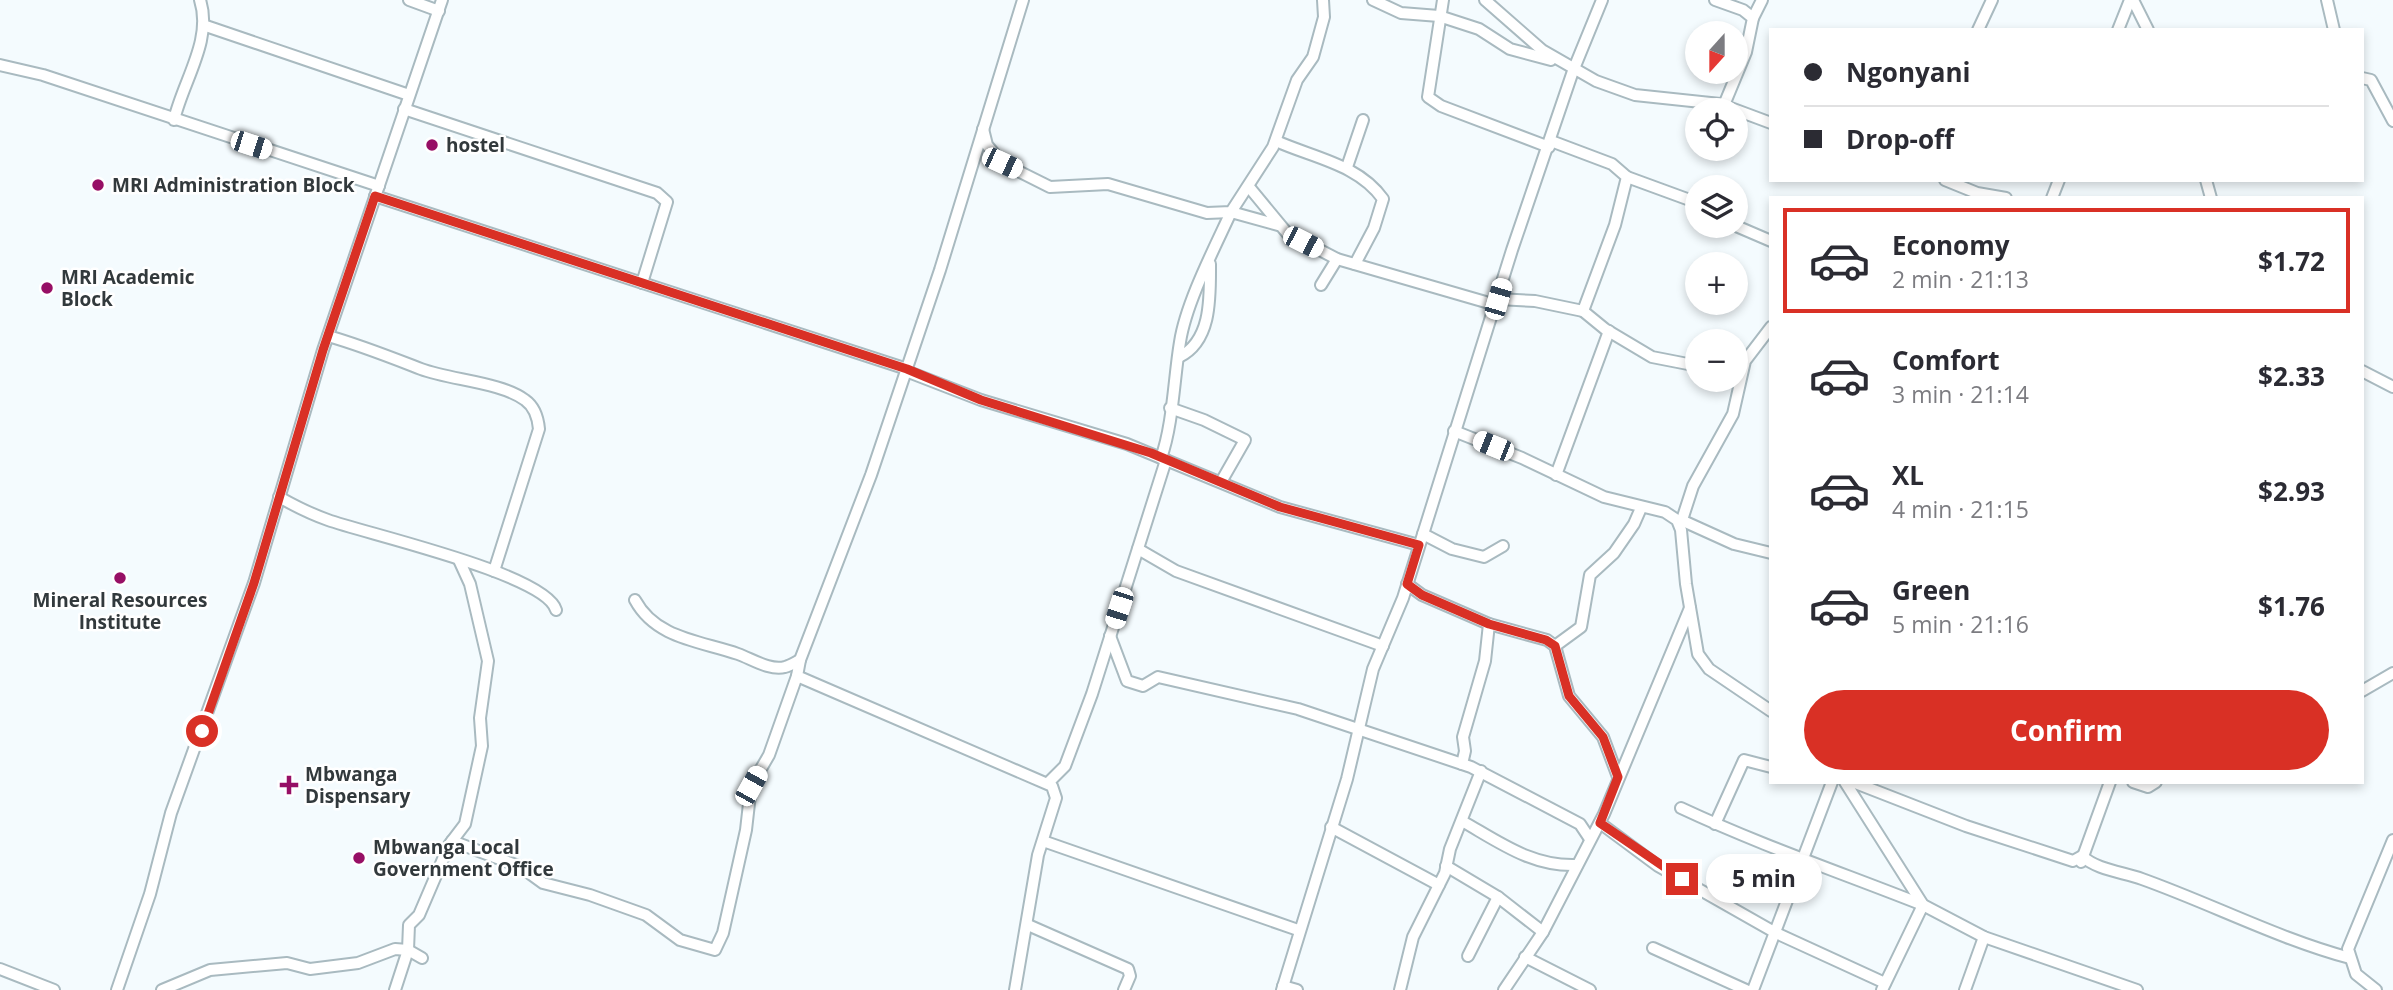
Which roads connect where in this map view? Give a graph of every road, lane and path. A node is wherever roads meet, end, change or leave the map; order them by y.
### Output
1 (200, 0) edge
2 (208, 0) edge
3 (409, 0) edge
4 (1023, 0) edge
5 (1323, 0) edge
6 (1374, 0) edge
7 (1443, 0) edge
8 (1485, 0) edge
9 (1602, 0) edge
10 (1715, 0) edge
11 (1762, 0) edge
12 (1992, 0) edge
13 (2131, 0) edge
14 (2327, 0) edge
15 (440, 6) edge
16 (204, 12) junction
17 (1439, 16) junction
18 (1754, 18) junction
19 (203, 24) junction
20 (1979, 28) edge
21 (2119, 28) edge
22 (2147, 28) edge
23 (2334, 28) edge
24 (1557, 62) junction
25 (0, 65) edge
26 (1573, 71) junction
27 (2364, 78) edge
28 (409, 95) junction
29 (1727, 98) edge
30 (1685, 100) edge
31 (404, 109) junction
32 (1748, 114) edge
33 (174, 120) junction
34 (1363, 120) dead end
35 (2393, 121) edge
36 (1769, 122) edge
37 (983, 130) junction
38 (1276, 141) junction
39 (1550, 144) junction
40 (1347, 167) junction
41 (1627, 177) junction
42 (1950, 182) edge
43 (1249, 187) junction
44 (377, 191) junction
45 (1994, 196) edge
46 (1685, 198) edge
47 (1231, 212) junction
48 (1278, 225) junction
49 (1748, 231) edge
50 (1769, 240) edge
51 (1337, 259) junction
52 (1210, 262) junction
53 (1355, 264) junction
54 (642, 283) junction
55 (1321, 285) dead end
56 (1497, 302) junction
57 (1583, 311) junction
58 (1769, 330) edge
59 (1608, 331) junction
60 (328, 337) junction
61 (1180, 341) junction
62 (1197, 346) junction
63 (1179, 357) junction
64 (1748, 357) edge
65 (1685, 363) edge
66 (906, 370) junction
67 (2364, 372) edge
68 (2393, 387) edge
69 (1738, 392) edge
70 (1170, 408) junction
71 (1454, 431) junction
72 (1164, 459) junction
73 (1556, 475) junction
74 (1221, 482) junction
75 (279, 497) junction
76 (1641, 508) junction
77 (1680, 523) junction
78 (1423, 534) junction
79 (1419, 545) junction
80 (1503, 546) dead end
81 (1138, 550) junction
82 (1769, 553) edge
83 (459, 560) junction
84 (494, 571) junction
85 (1407, 584) junction
86 (635, 600) dead end
87 (1690, 608) junction
88 (556, 610) dead end
89 (1489, 624) junction
90 (1110, 636) junction
91 (1383, 646) junction
92 (1555, 646) junction
93 (800, 660) junction
94 (2393, 673) edge
95 (797, 676) junction
96 (2364, 690) edge
97 (1769, 710) edge
98 (1360, 730) junction
99 (1462, 764) junction
100 (1769, 766) edge
101 (1482, 771) junction
102 (1618, 777) junction
103 (1048, 783) junction
104 (1831, 784) edge
105 (1846, 784) edge
106 (1858, 784) edge
107 (2109, 784) edge
108 (1681, 808) dead end
109 (1462, 821) junction
110 (1600, 823) junction
111 (1715, 824) junction
112 (1331, 827) junction
113 (1590, 839) junction
114 (2393, 840) edge
115 (452, 841) junction
116 (1043, 841) junction
117 (1803, 858) junction
118 (2081, 860) junction
119 (1577, 865) junction
120 (1447, 866) junction
121 (2382, 866) junction
122 (2393, 873) edge
123 (1440, 885) junction
124 (1498, 897) junction
125 (1923, 905) junction
126 (1028, 925) junction
127 (1298, 930) junction
128 (1543, 932) junction
129 (1776, 933) junction
130 (1984, 937) junction
131 (1653, 948) dead end
132 (408, 950) junction
133 (1468, 956) dead end
134 (1525, 957) junction
135 (422, 958) dead end
136 (2350, 958) junction
137 (0, 969) edge
138 (1883, 986) edge
139 (1283, 988) edge
140 (54, 990) edge
141 (117, 990) edge
142 (162, 990) edge
143 (395, 990) edge
144 (1015, 990) edge
145 (1124, 990) edge
146 (1297, 990) edge
147 (1400, 990) edge
148 (1504, 990) edge
149 (1590, 990) edge
150 (1746, 990) edge
151 (1753, 990) edge
152 (1965, 990) edge
153 (2137, 990) edge
154 (2376, 990) edge

1 - 16 street
2 - 16 street
3 - 15 street
4 - 37 street
5 - 38 street
6 - 17 street
7 - 17 street
8 - 24 street
9 - 26 street
10 - 18 street
11 - 18 street
12 - 20 street
13 - 21 street
13 - 22 street
14 - 23 street
15 - 28 street
16 - 19 street
17 - 24 street
17 - 39 street
18 - 29 street
19 - 28 street
19 - 33 street
24 - 26 street
25 - 33 street
26 - 30 street
26 - 39 street
27 - 35 street
28 - 31 street
31 - 44 street
31 - 54 street
32 - 36 street
33 - 44 street
34 - 40 street
37 - 47 street
37 - 66 street
38 - 40 street
38 - 43 street
39 - 41 street
39 - 56 street
40 - 53 street
41 - 46 street
41 - 57 street
42 - 45 street
43 - 47 street
43 - 48 street
44 - 54 street
44 - 60 street
47 - 48 street
47 - 52 street
48 - 51 street
49 - 50 street
51 - 53 street
51 - 55 street
52 - 61 street
52 - 62 street
53 - 56 street
54 - 66 street
56 - 57 street
56 - 71 street
57 - 59 street
58 - 64 street
59 - 65 street
59 - 73 street
60 - 75 street
60 - 84 street
61 - 62 street
61 - 63 street
62 - 63 street
63 - 70 street
66 - 72 street
66 - 93 street
67 - 68 street
69 - 77 street
70 - 72 street
70 - 74 street
71 - 73 street
71 - 78 street
72 - 74 street
72 - 81 street
73 - 76 street
74 - 79 street
75 - 83 street
75 - 141 street
76 - 77 street
76 - 92 street
77 - 82 street
77 - 87 street
78 - 79 street
78 - 80 street
79 - 85 street
81 - 90 street
81 - 91 street
83 - 84 street
83 - 115 street
84 - 88 street
85 - 89 street
85 - 91 street
86 - 93 street
87 - 97 street
87 - 102 street
89 - 92 street
89 - 99 street
90 - 98 street
90 - 103 street
91 - 98 street
92 - 102 street
93 - 95 street
94 - 96 street
95 - 103 street
95 - 115 street
98 - 99 street
98 - 112 street
99 - 101 street
100 - 111 street
101 - 109 street
101 - 113 street
102 - 110 street
103 - 116 street
104 - 117 street
105 - 125 street
106 - 118 street
107 - 118 street
108 - 111 street
109 - 119 street
109 - 120 street
110 - 113 street
110 - 129 street
111 - 117 street
112 - 123 street
112 - 127 street
113 - 119 street
114 - 121 street
115 - 132 street
116 - 126 street
116 - 127 street
117 - 125 street
117 - 129 street
118 - 136 street
119 - 128 street
120 - 123 street
120 - 124 street
121 - 122 street
121 - 136 street
123 - 147 street
124 - 128 street
124 - 133 street
125 - 130 street
125 - 138 street
126 - 144 street
126 - 145 street
127 - 139 street
128 - 134 street
129 - 138 street
129 - 151 street
130 - 152 street
130 - 153 street
131 - 150 street
132 - 135 street
132 - 142 street
132 - 143 street
134 - 148 street
134 - 149 street
136 - 154 street
137 - 140 street
139 - 146 street

